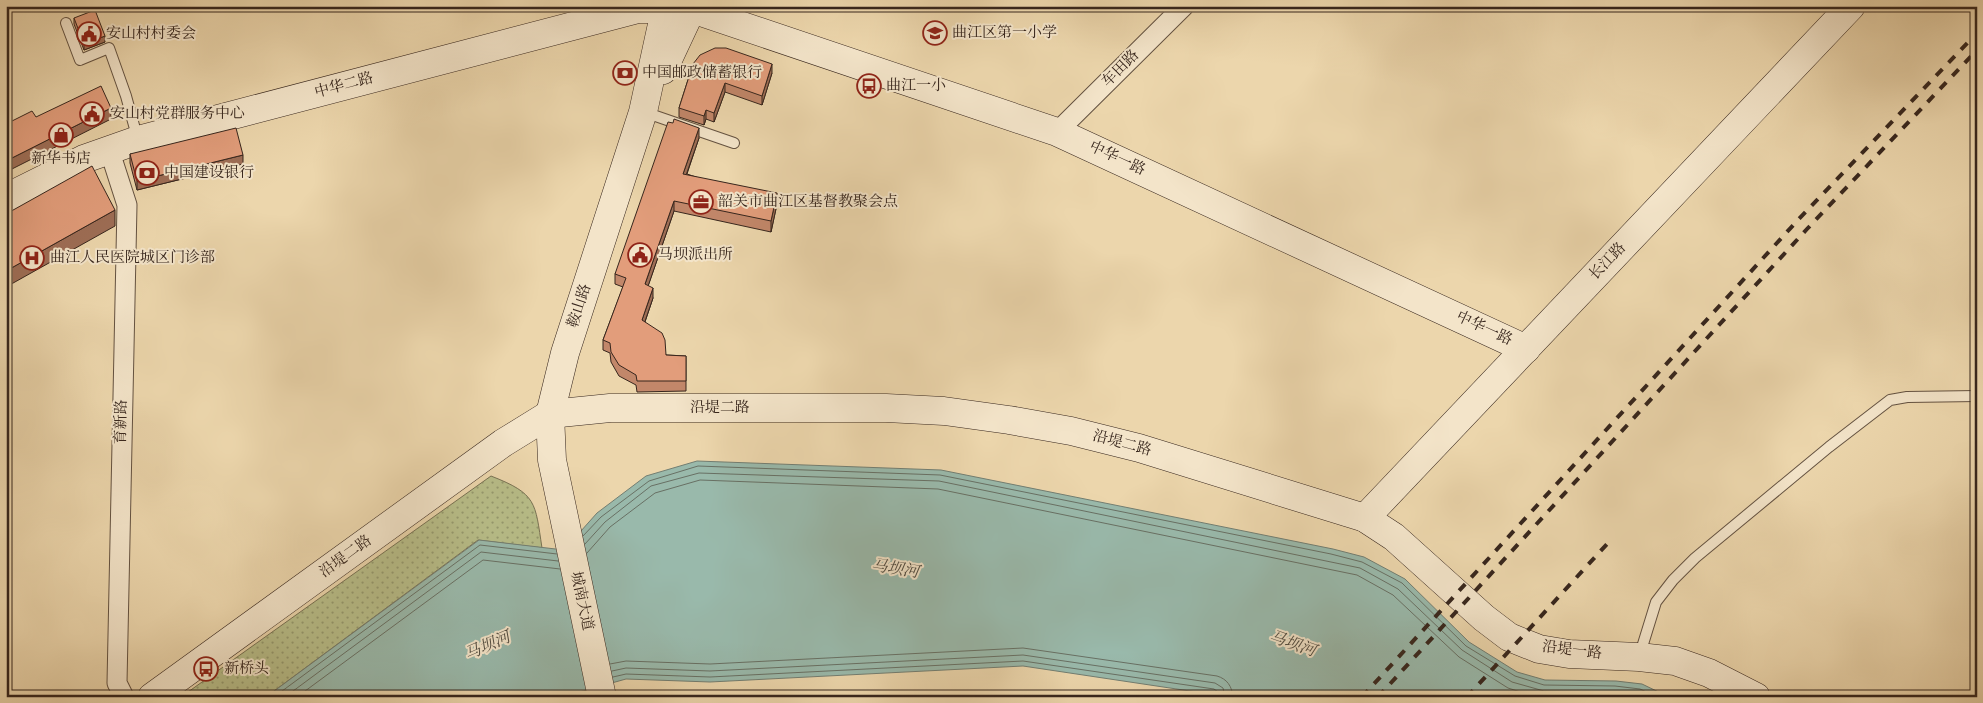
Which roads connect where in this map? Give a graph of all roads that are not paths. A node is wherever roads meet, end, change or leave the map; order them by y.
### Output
1 (1184, 6) edge
2 (1851, 6) edge
3 (679, 8) edge
4 (66, 24) dead end
5 (643, 112) junction
6 (1058, 132) junction
7 (138, 140) junction
8 (734, 143) dead end
9 (109, 149) junction
10 (6, 198) edge
11 (1526, 348) junction
12 (1977, 396) edge
13 (550, 414) junction
14 (561, 506) joint
15 (1365, 518) junction
16 (1639, 657) junction
17 (124, 697) edge
18 (152, 697) edge
19 (602, 697) edge
20 (1756, 697) edge

1 - 6 street, 车田路
2 - 11 main road, 长江路
3 - 5 main road, 鞍山路
3 - 6 main road, 中华一路
3 - 7 main road, 中华二路
4 - 7 lane
5 - 8 lane
5 - 13 main road, 鞍山路
6 - 11 main road, 中华一路
7 - 9 main road, 中华二路
9 - 10 main road, 中华二路
9 - 17 street, 育新路
11 - 15 main road, 长江路
12 - 16 lane
13 - 14 main road, 鞍山路
13 - 15 main road, 沿堤二路
13 - 18 main road, 沿堤二路
14 - 19 main road, 城南大道
15 - 16 main road, 沿堤一路
16 - 20 main road, 沿堤一路

